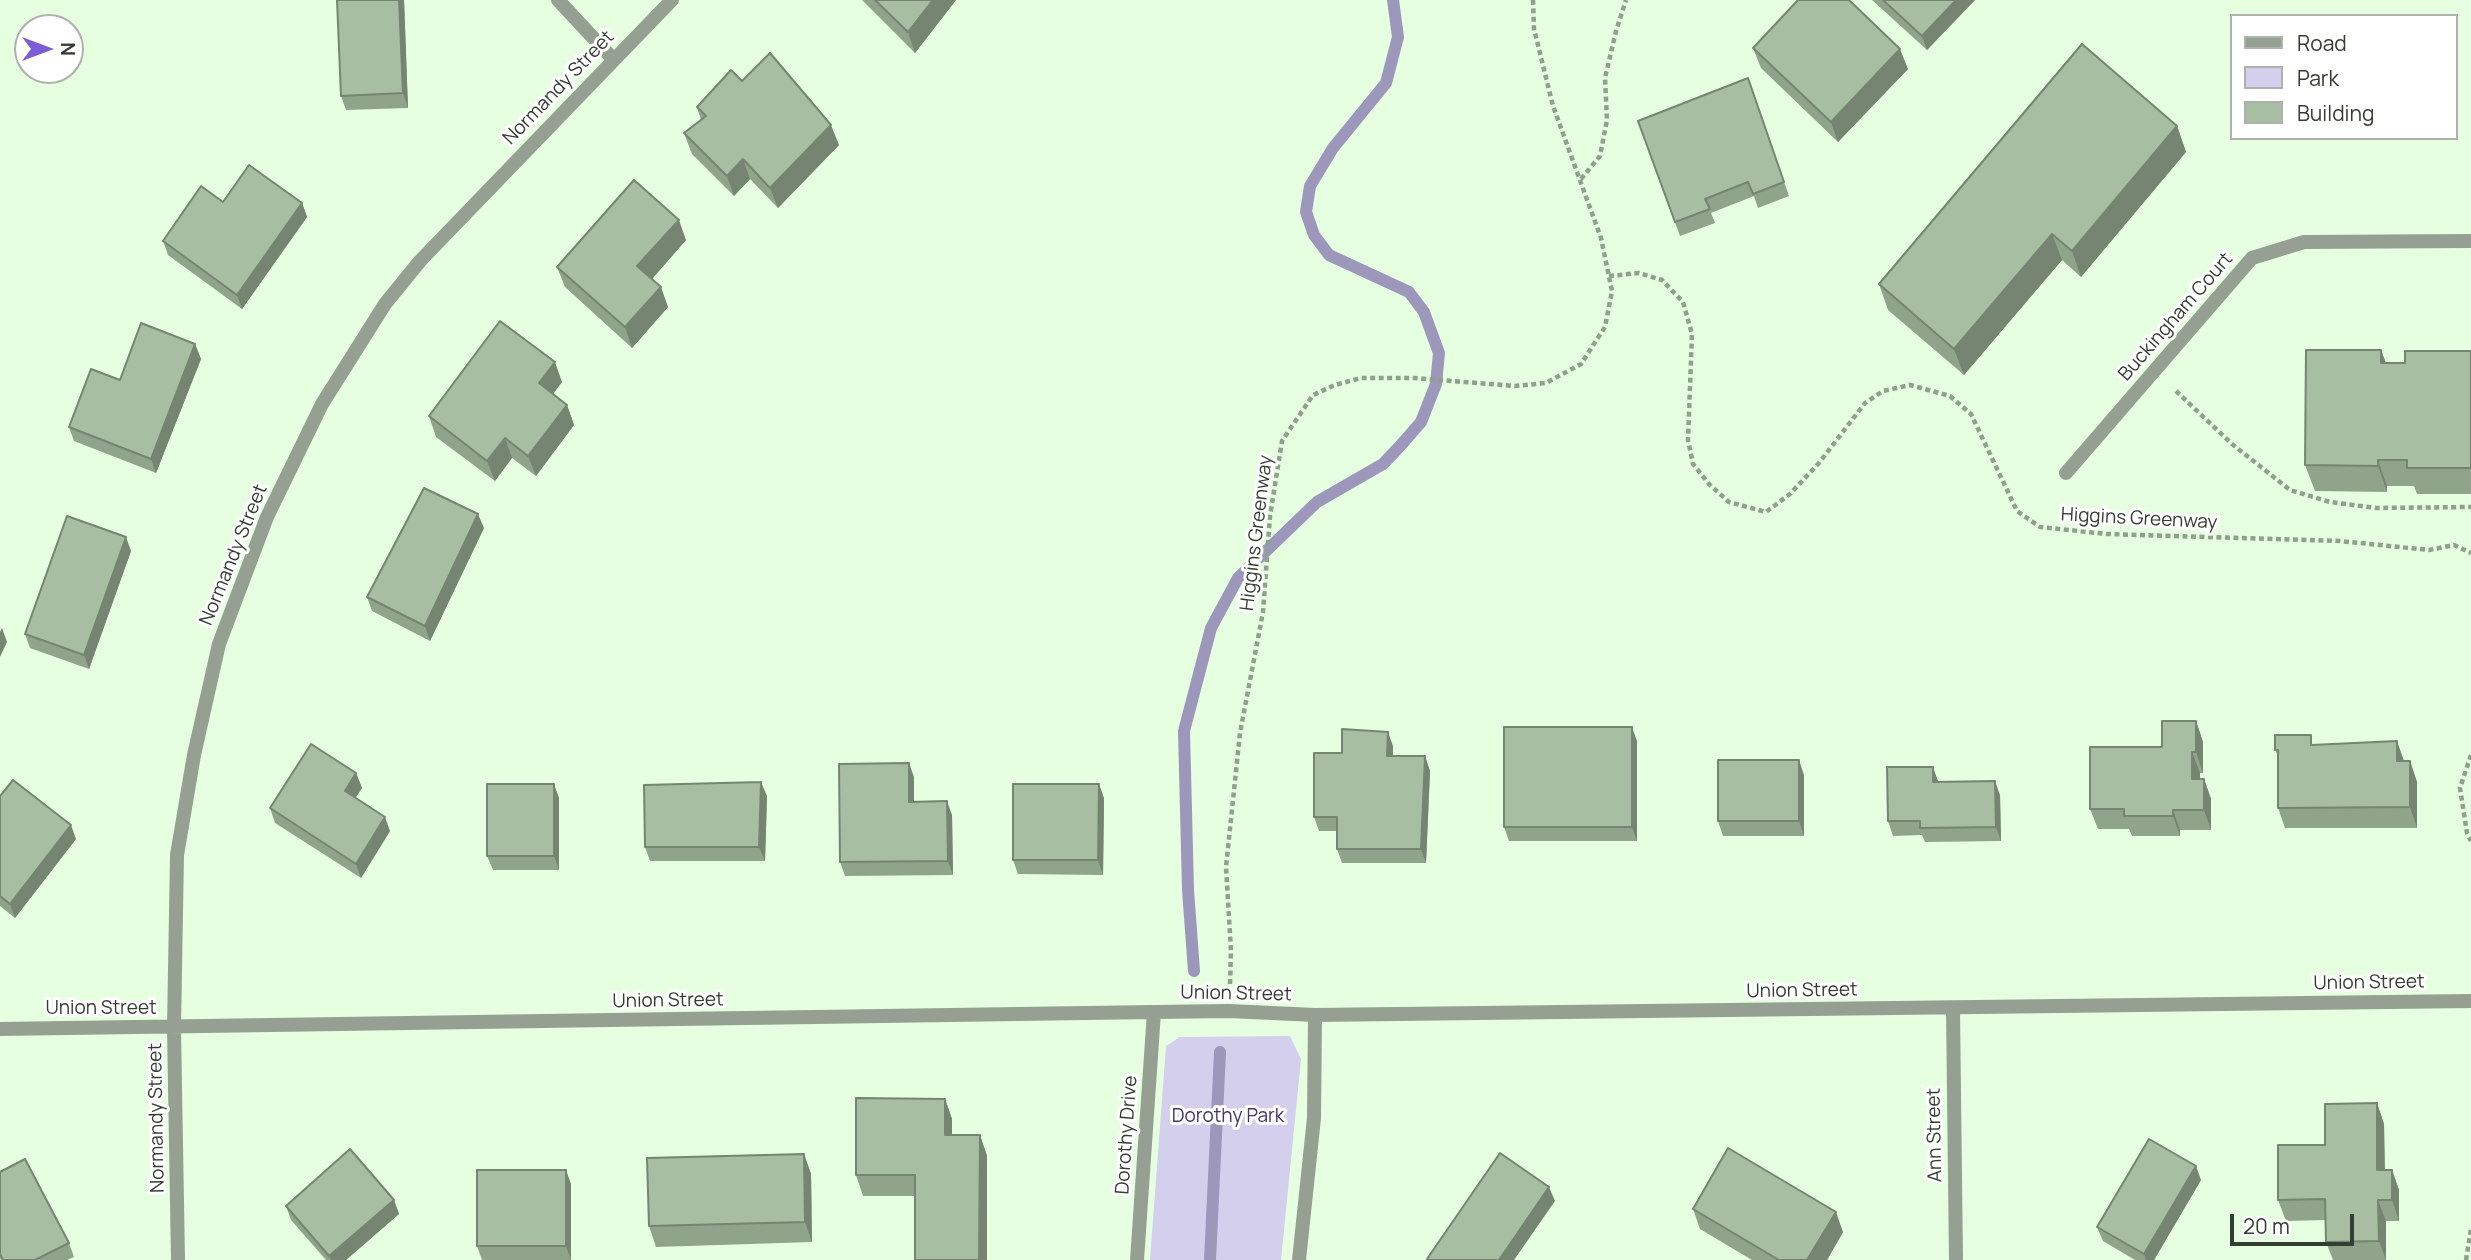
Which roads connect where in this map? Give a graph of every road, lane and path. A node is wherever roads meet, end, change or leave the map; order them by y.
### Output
1 (558, 0) edge
2 (672, 0) edge
3 (1533, 0) edge
4 (1626, 0) edge
5 (613, 59) junction
6 (1580, 179) junction
7 (2471, 241) edge
8 (1609, 276) junction
9 (2155, 371) junction
10 (2066, 473) dead end
11 (2471, 508) edge
12 (2471, 553) edge
13 (2471, 755) edge
14 (2471, 841) edge
15 (2471, 1001) edge
16 (1953, 1009) junction
17 (1229, 1011) junction
18 (1154, 1012) junction
19 (1315, 1015) junction
20 (174, 1028) junction
21 (0, 1029) edge
22 (2471, 1229) edge
23 (178, 1260) edge
24 (1137, 1260) edge
25 (1299, 1260) edge
26 (1955, 1260) edge
27 (2466, 1260) edge

1 - 5 street
2 - 5 street, Normandy Street
3 - 6 path, Higgins Greenway
4 - 6 path
5 - 20 street, Normandy Street
6 - 8 path, Higgins Greenway
7 - 9 street, Buckingham Court
8 - 12 path, Higgins Greenway
8 - 17 path, Higgins Greenway
9 - 10 street, Buckingham Court
9 - 11 path
13 - 14 path
15 - 16 street, Union Street
16 - 19 street, Union Street
16 - 26 street, Ann Street
17 - 18 street, Union Street
17 - 19 street, Union Street
18 - 20 street, Union Street
18 - 24 street, Dorothy Drive
19 - 25 street
20 - 21 street, Union Street
20 - 23 street, Normandy Street
22 - 27 path

